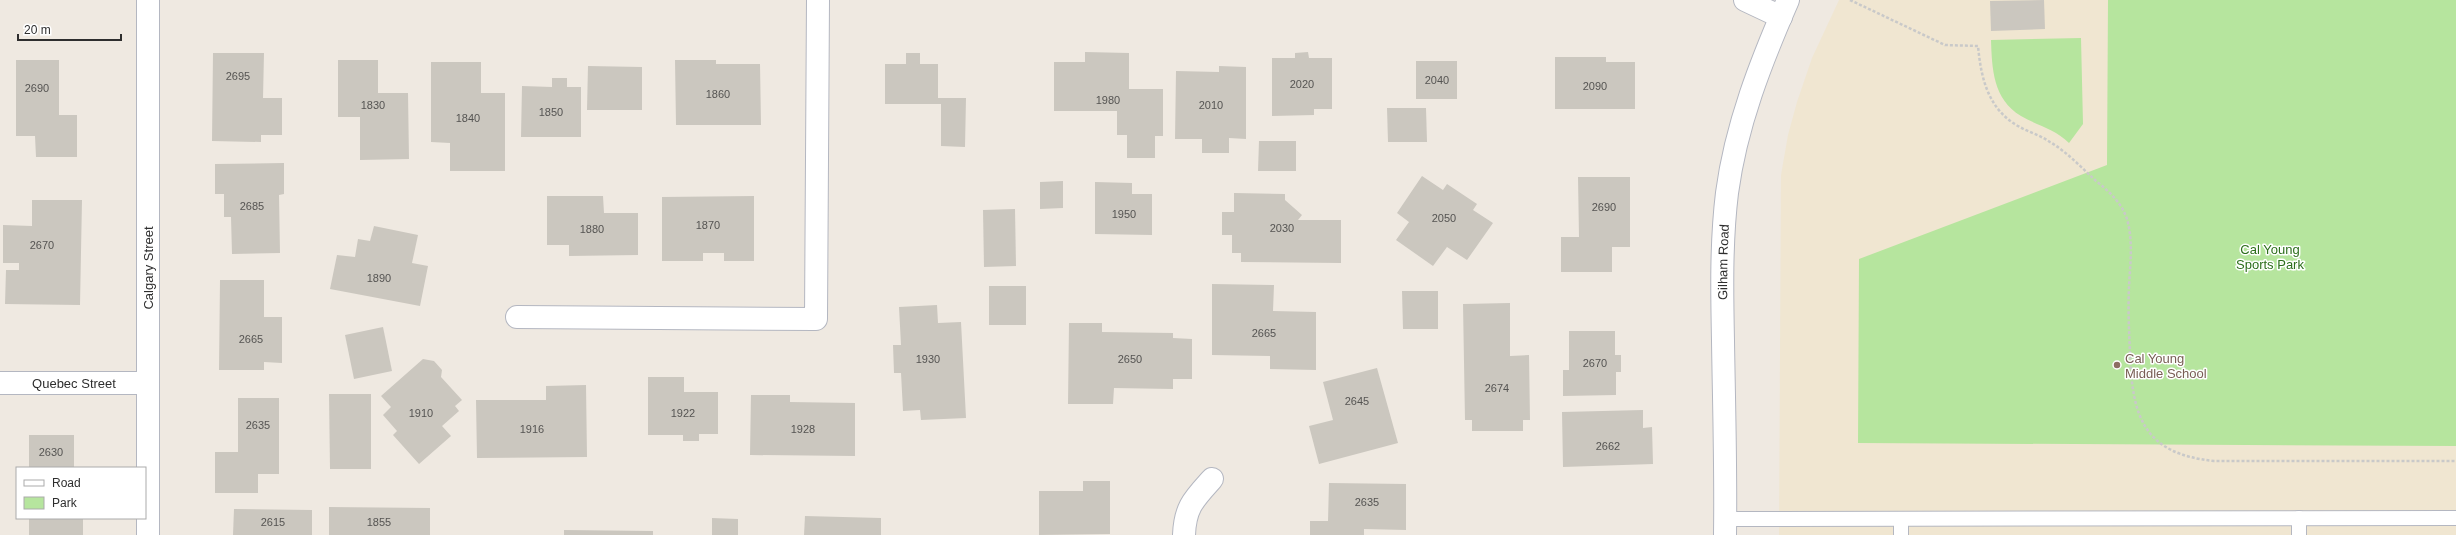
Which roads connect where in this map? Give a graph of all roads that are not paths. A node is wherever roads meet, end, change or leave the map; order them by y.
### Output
1 (148, 0) edge
2 (818, 0) edge
3 (1745, 0) edge
4 (1785, 8) edge
5 (517, 317) dead end
6 (0, 383) edge
7 (148, 383) junction
8 (1212, 478) dead end
9 (2300, 518) junction
10 (2456, 518) edge
11 (1901, 519) junction
12 (1725, 527) edge
13 (148, 535) edge
14 (1184, 535) edge
15 (1901, 535) edge
16 (2299, 535) edge

1 - 7 street, Calgary Street
2 - 5 street
3 - 4 street
4 - 12 street, Gilham Road
6 - 7 street, Quebec Street
7 - 13 street, Calgary Street
8 - 14 street
9 - 10 lane
9 - 11 lane
9 - 16 lane
11 - 12 lane
11 - 15 lane

